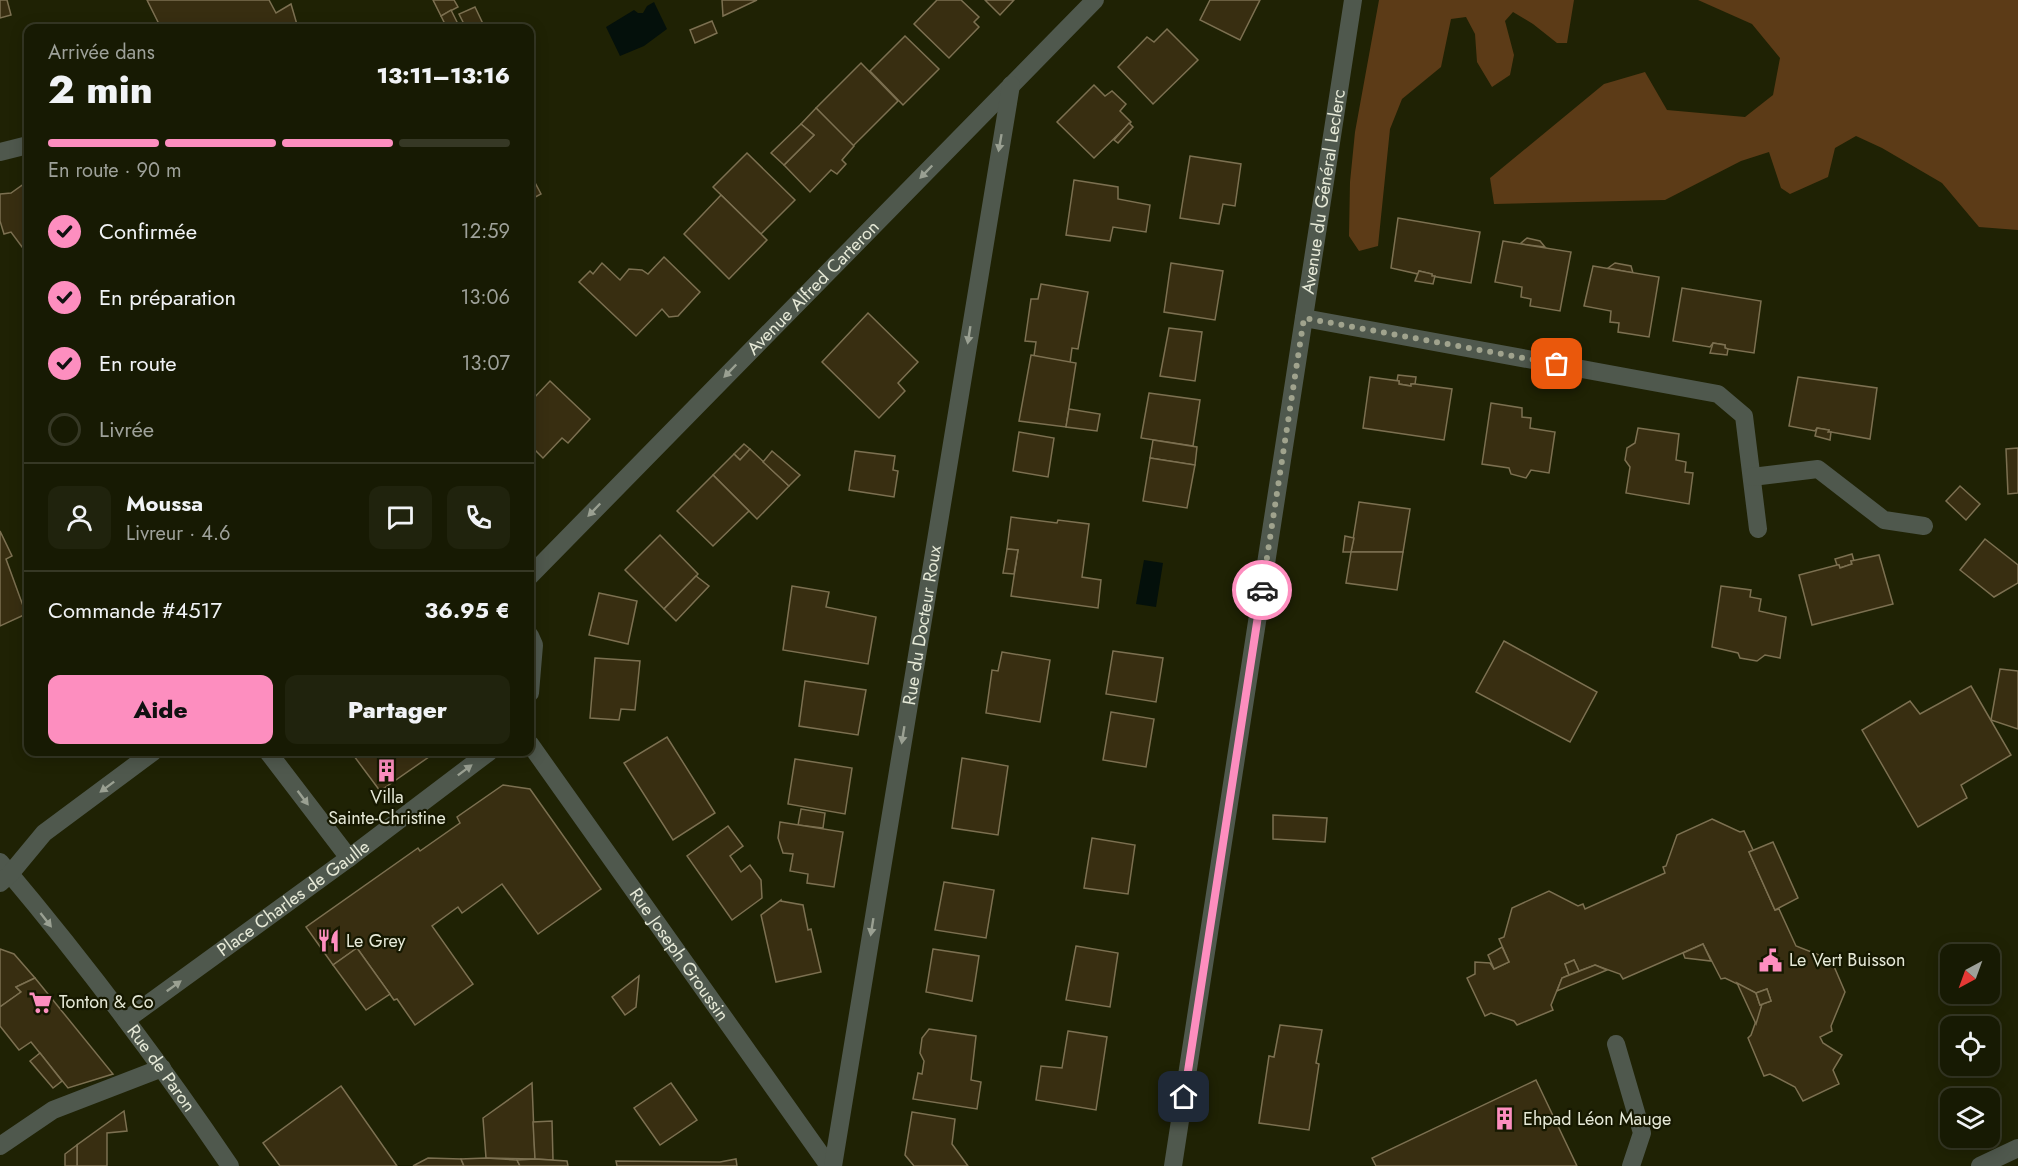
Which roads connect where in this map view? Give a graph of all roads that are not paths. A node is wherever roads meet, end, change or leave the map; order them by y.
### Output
1 (1095, 0) edge
2 (1353, 0) edge
3 (1011, 85) junction
4 (24, 146) edge
5 (0, 152) edge
6 (1304, 318) junction
7 (1752, 477) junction
8 (1924, 526) dead end
9 (1758, 529) dead end
10 (534, 572) edge
11 (534, 750) edge
12 (148, 756) edge
13 (271, 756) edge
14 (484, 756) edge
15 (349, 858) junction
16 (3, 873) edge
17 (126, 1020) junction
18 (1616, 1044) dead end
19 (162, 1068) junction
20 (0, 1146) edge
21 (2018, 1148) edge
22 (230, 1166) edge
23 (831, 1166) edge
24 (1173, 1166) edge
25 (1631, 1166) edge
26 (1980, 1166) edge

1 - 3 street, Avenue Alfred Carteron
2 - 6 street, Avenue du Général Leclerc
3 -> 10 street, Avenue Alfred Carteron
3 -> 23 street, Rue du Docteur Roux
4 - 5 street
6 - 7 street
6 - 24 street, Avenue du Général Leclerc
7 - 8 street
7 - 9 street
11 - 23 street, Rue Joseph Groussin
12 -> 16 street
13 -> 15 street
15 -> 14 street, Place Charles de Gaulle
17 -> 15 street, Place Charles de Gaulle
16 -> 17 street, Rue de Paron
17 - 19 street, Rue de Paron
18 - 25 street
19 - 20 street
19 - 22 street, Rue de Paron
21 - 26 street

